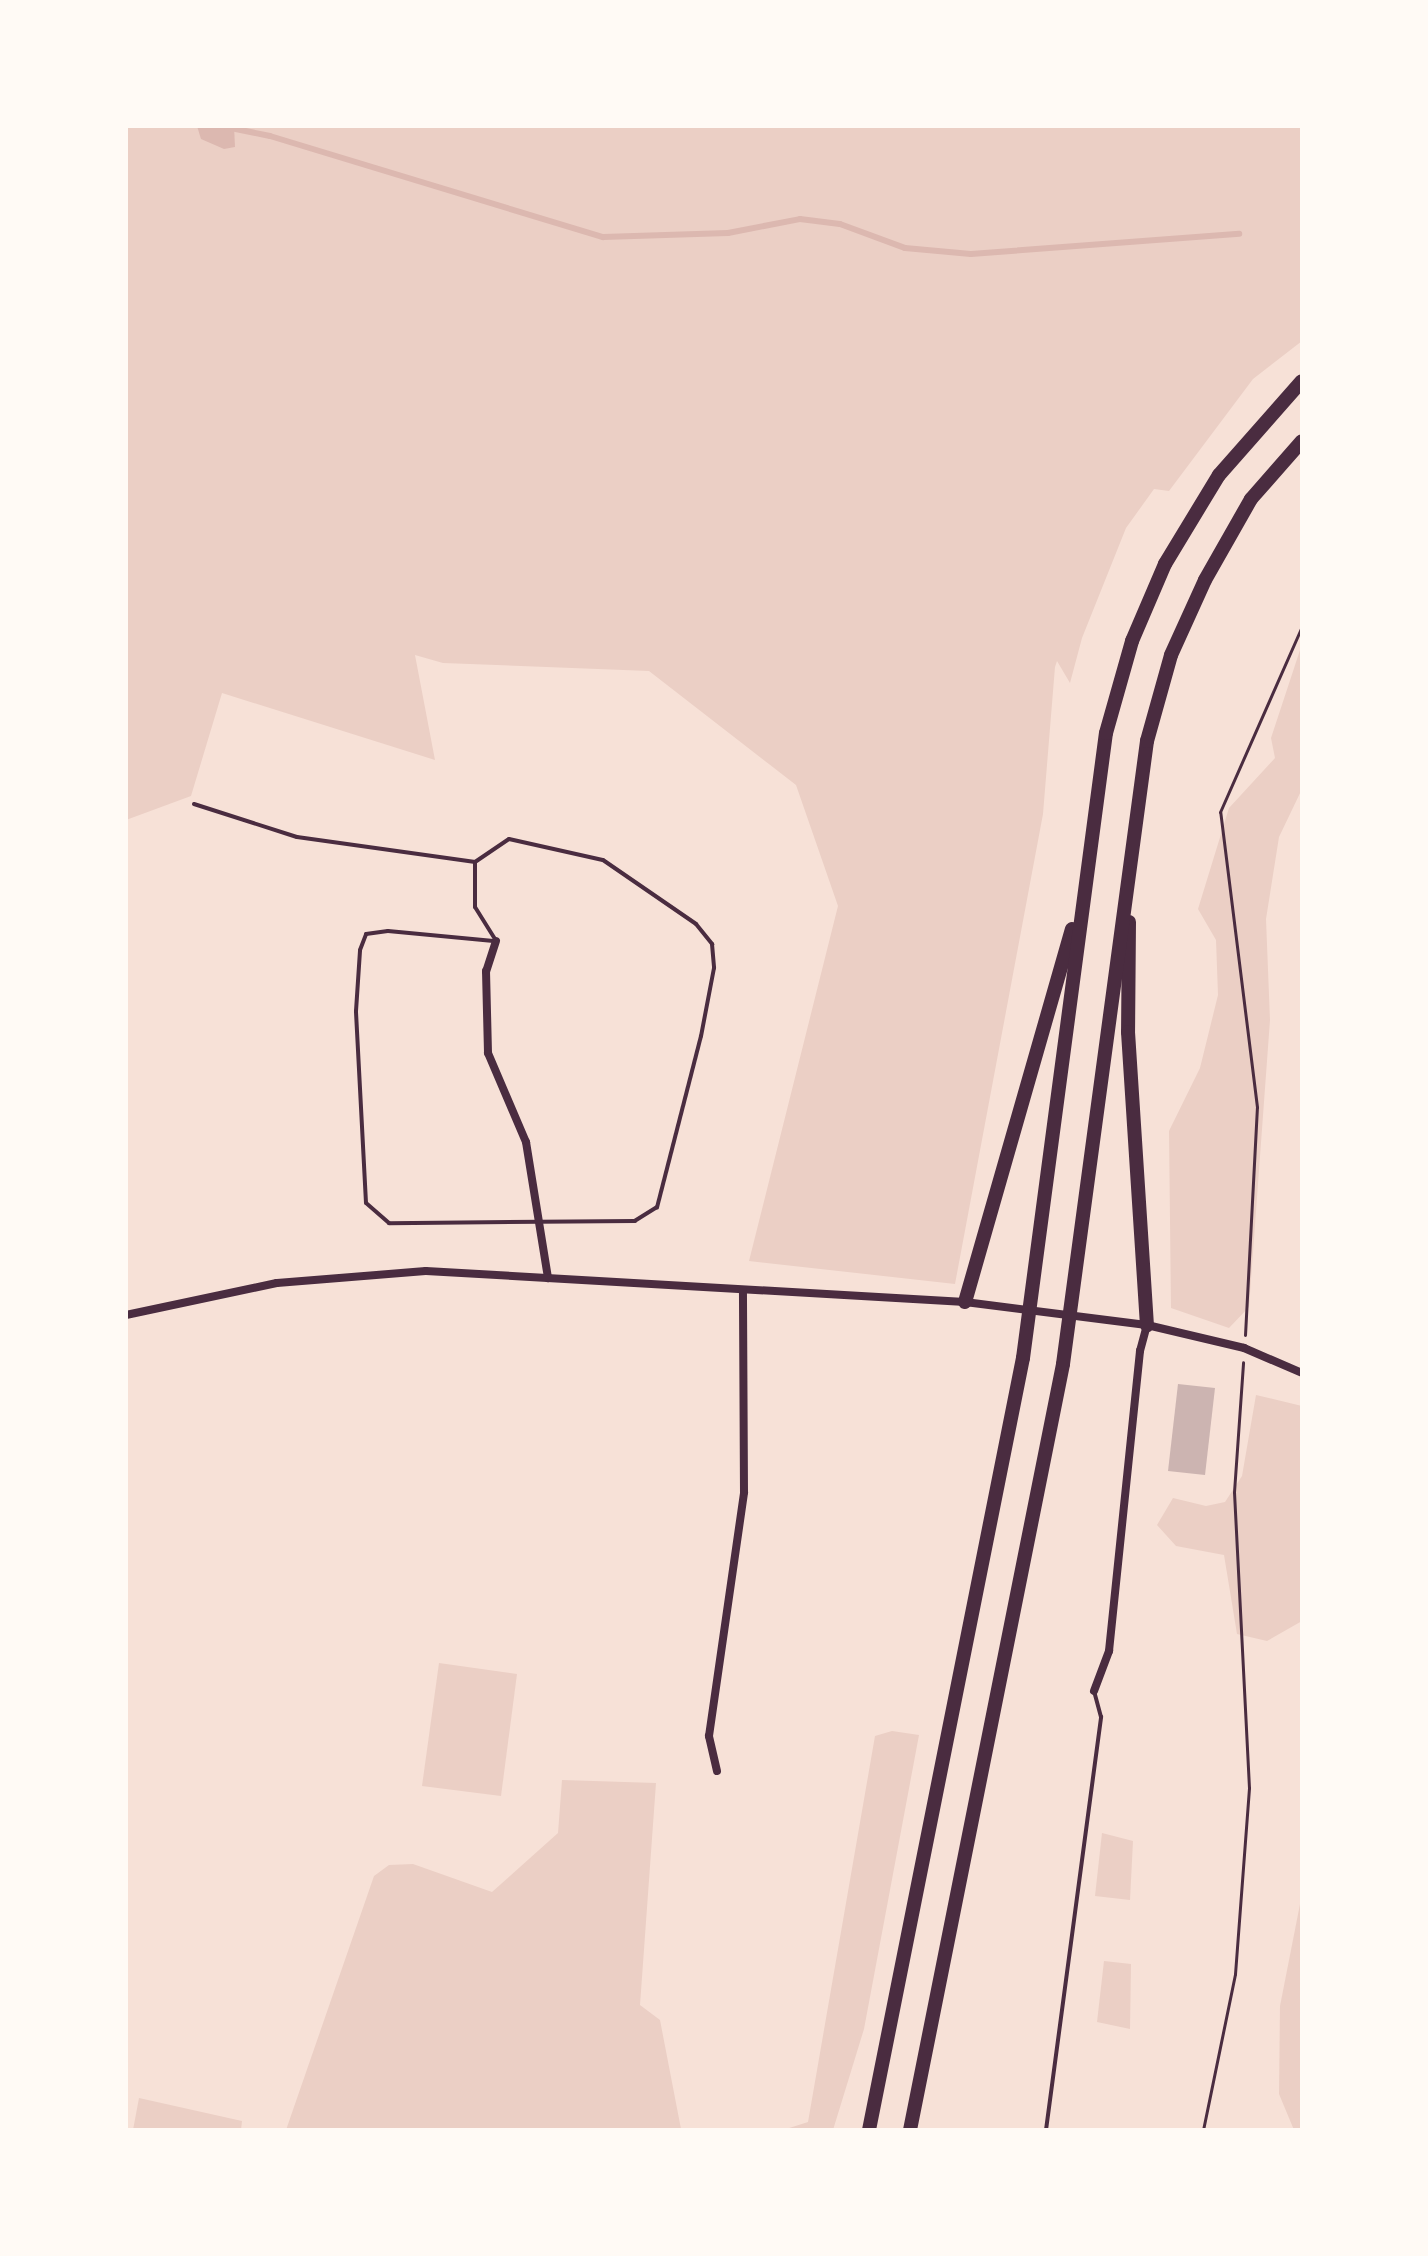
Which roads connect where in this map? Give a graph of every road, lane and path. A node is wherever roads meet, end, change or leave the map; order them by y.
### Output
1 (1302, 381) edge
2 (1302, 441) edge
3 (1302, 626) edge
4 (194, 804) dead end
5 (1130, 858) junction
6 (475, 862) junction
7 (1084, 886) junction
8 (496, 941) junction
9 (539, 1224) junction
10 (548, 1278) junction
11 (743, 1290) junction
12 (965, 1302) junction
13 (126, 1315) edge
14 (1147, 1325) junction
15 (1244, 1348) junction
16 (1302, 1373) edge
17 (1094, 1691) joint
18 (717, 1771) dead end
19 (874, 2108) junction
20 (863, 2130) edge
21 (869, 2130) edge
22 (910, 2130) edge
23 (1046, 2130) edge
24 (1203, 2130) edge

1 - 7 main road
2 - 5 main road
3 - 15 path
4 - 6 lane
5 - 14 main road
5 - 22 main road
6 - 8 lane
6 - 9 lane
7 - 12 main road
7 - 19 main road
8 - 9 street
8 - 9 lane
9 - 10 street
10 - 11 street
10 - 13 street
11 - 12 street
11 - 18 street
12 - 14 street
14 - 15 street
14 - 17 street
15 - 16 street
15 - 24 path
17 - 23 lane
19 - 20 main road
19 - 21 main road

